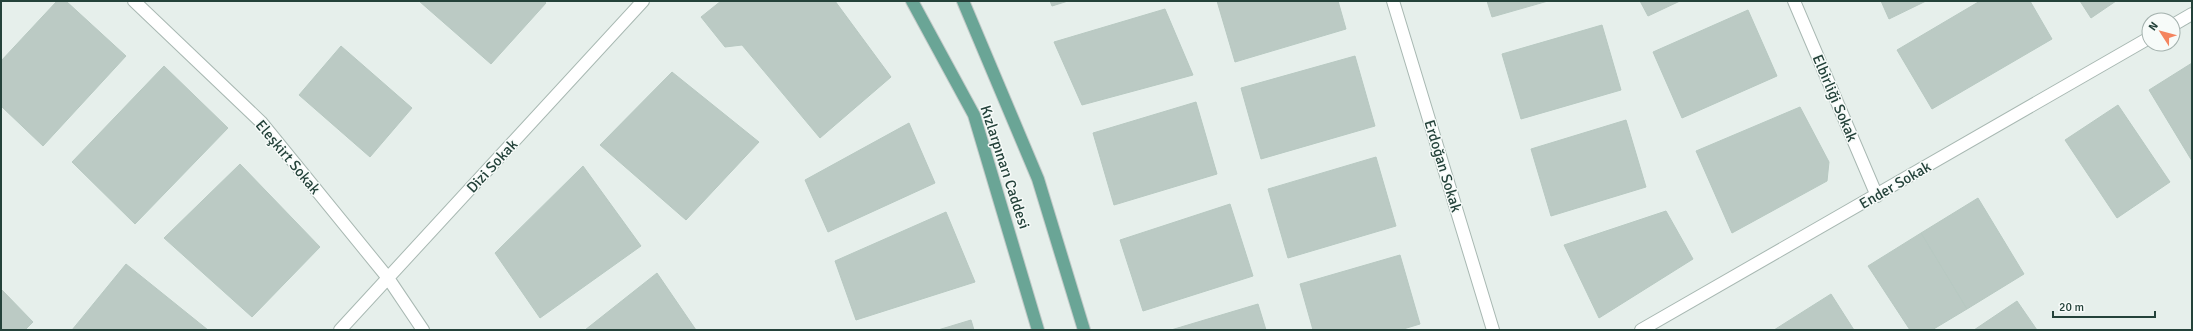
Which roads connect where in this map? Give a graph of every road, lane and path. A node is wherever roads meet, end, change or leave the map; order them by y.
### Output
1 (134, 1) edge
2 (643, 1) edge
3 (912, 1) edge
4 (963, 1) edge
5 (1393, 1) edge
6 (1794, 1) edge
7 (2192, 14) edge
8 (2181, 20) edge
9 (2141, 43) edge
10 (1877, 196) junction
11 (388, 278) junction
12 (340, 330) edge
13 (423, 330) edge
14 (1038, 330) edge
15 (1084, 330) edge
16 (1493, 330) edge
17 (1641, 330) edge

1 - 11 street, Eleşkirt Sokak
2 - 11 street, Dizi Sokak
3 - 14 main road, Kızlarpınarı Caddesi
4 - 15 main road, Kızlarpınarı Caddesi
5 - 16 street, Erdoğan Sokak
6 - 10 street, Elbirliği Sokak
7 - 8 street
9 - 10 street, Ender Sokak
10 - 17 street, Ender Sokak
11 - 12 street, Dizi Sokak
11 - 13 street, Eleşkirt Sokak

